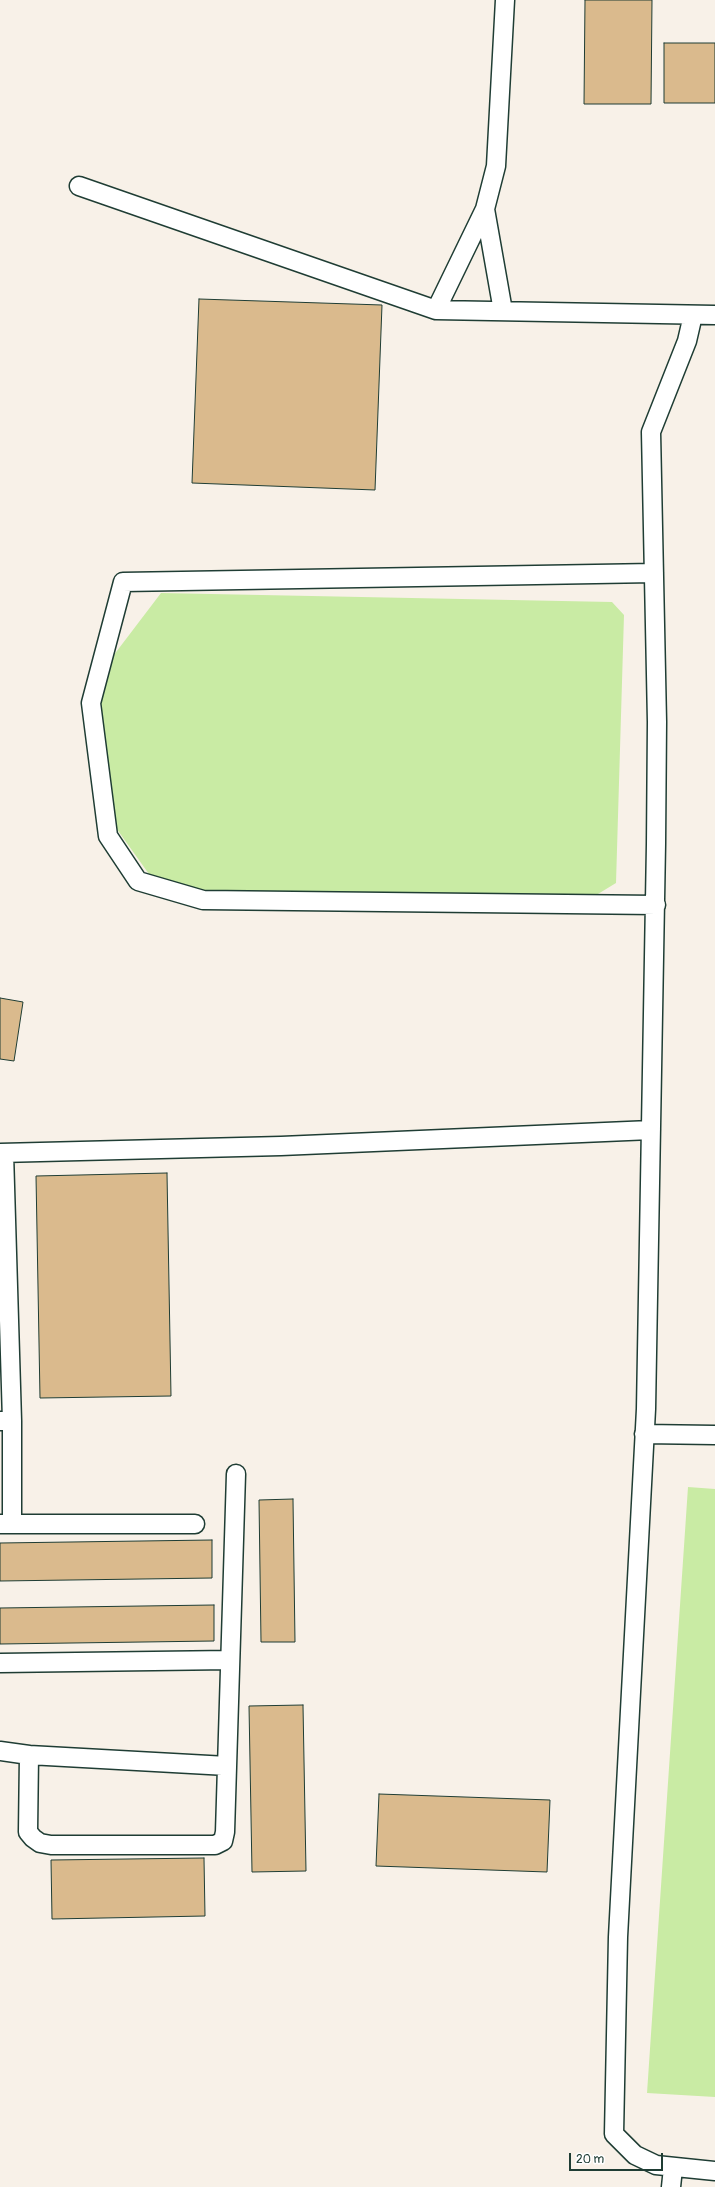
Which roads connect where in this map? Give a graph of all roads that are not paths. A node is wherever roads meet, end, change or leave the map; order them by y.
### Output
1 (505, 0) edge
2 (78, 186) dead end
3 (485, 209) junction
4 (436, 310) junction
5 (503, 311) junction
6 (693, 315) junction
7 (715, 315) edge
8 (654, 573) junction
9 (656, 905) junction
10 (651, 1130) junction
11 (2, 1153) edge
12 (6, 1421) edge
13 (644, 1434) junction
14 (715, 1435) edge
15 (236, 1474) dead end
16 (6, 1524) edge
17 (195, 1524) dead end
18 (230, 1660) junction
19 (0, 1663) edge
20 (0, 1751) edge
21 (30, 1755) junction
22 (227, 1766) junction
23 (673, 2168) junction
24 (715, 2171) edge
25 (671, 2187) edge

1 - 3 lane
2 - 4 lane
3 - 4 lane
3 - 5 lane
4 - 5 lane
5 - 6 lane
6 - 7 lane
6 - 8 lane
8 - 9 lane
8 - 9 lane
9 - 10 lane
10 - 11 lane
10 - 13 lane
11 - 12 lane
12 - 16 lane
13 - 14 lane
13 - 23 lane
15 - 18 lane
16 - 17 lane
18 - 19 lane
18 - 22 lane
20 - 21 lane
21 - 22 lane
21 - 22 lane
23 - 24 lane
23 - 25 lane

